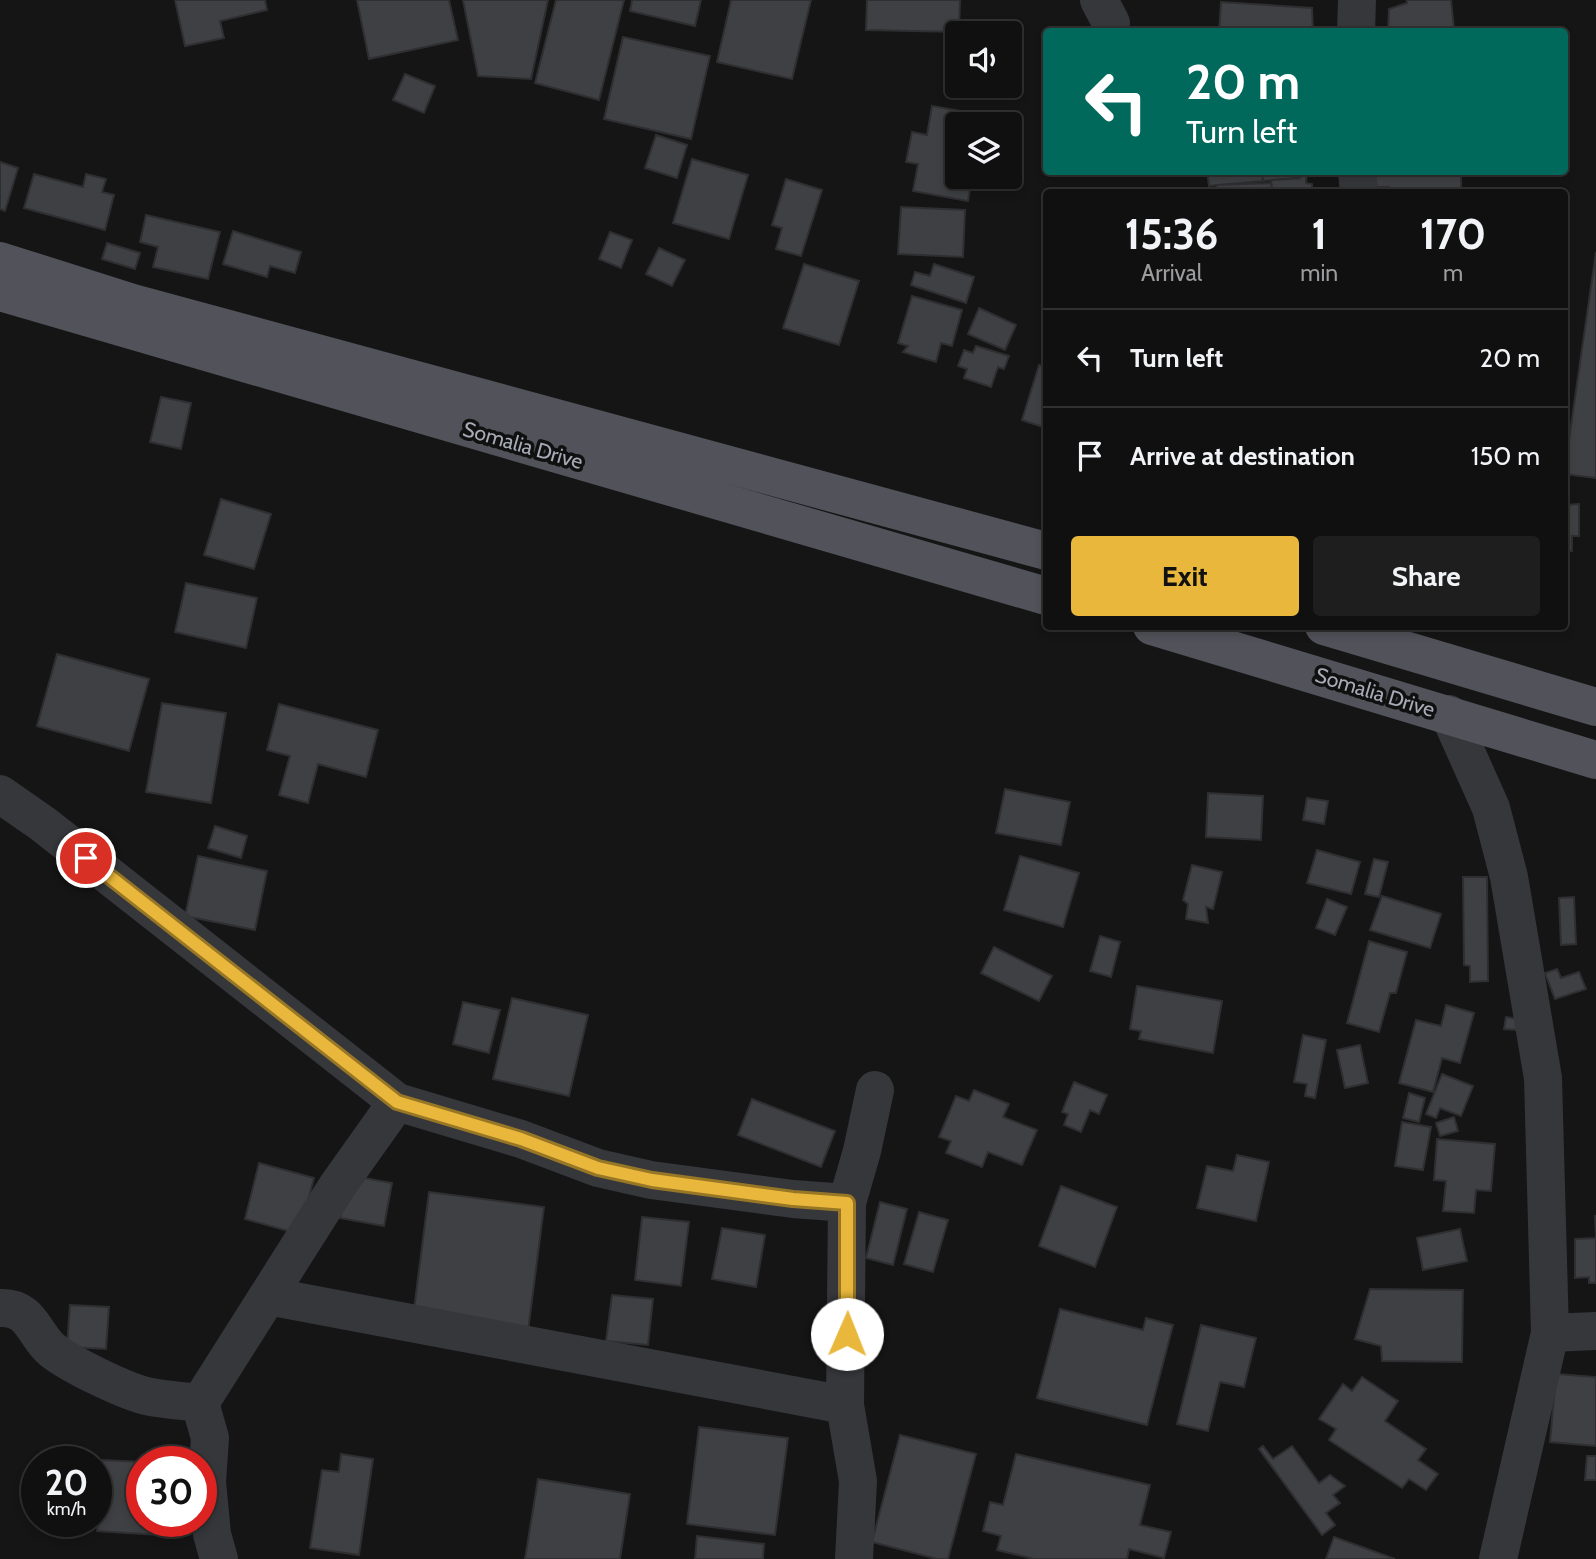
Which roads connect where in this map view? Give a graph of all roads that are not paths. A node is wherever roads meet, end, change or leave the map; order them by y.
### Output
1 (1357, 0) edge
2 (1356, 28) edge
3 (0, 261) edge
4 (0, 292) edge
5 (1043, 550) edge
6 (1043, 595) edge
7 (1165, 630) edge
8 (1352, 630) edge
9 (1379, 634) edge
10 (1596, 707) edge
11 (1448, 714) junction
12 (1596, 760) edge
13 (0, 794) edge
14 (875, 1090) dead end
15 (397, 1102) junction
16 (847, 1203) junction
17 (268, 1296) junction
18 (0, 1308) edge
19 (1596, 1331) edge
20 (1549, 1333) junction
21 (200, 1403) junction
22 (845, 1405) junction
23 (219, 1559) edge
24 (854, 1559) edge
25 (1498, 1559) edge

1 - 2 street
3 - 5 main road, Somalia Drive
4 - 6 main road, Somalia Drive
7 - 11 main road, Somalia Drive
8 - 9 main road
9 - 10 main road
11 - 12 main road, Somalia Drive
11 - 20 street
13 - 15 street
14 - 16 street
15 - 16 street
15 - 17 street
16 - 22 street
17 - 21 street
17 - 22 street
18 - 21 street
19 - 20 street
20 - 25 street
21 - 23 street
22 - 24 street

